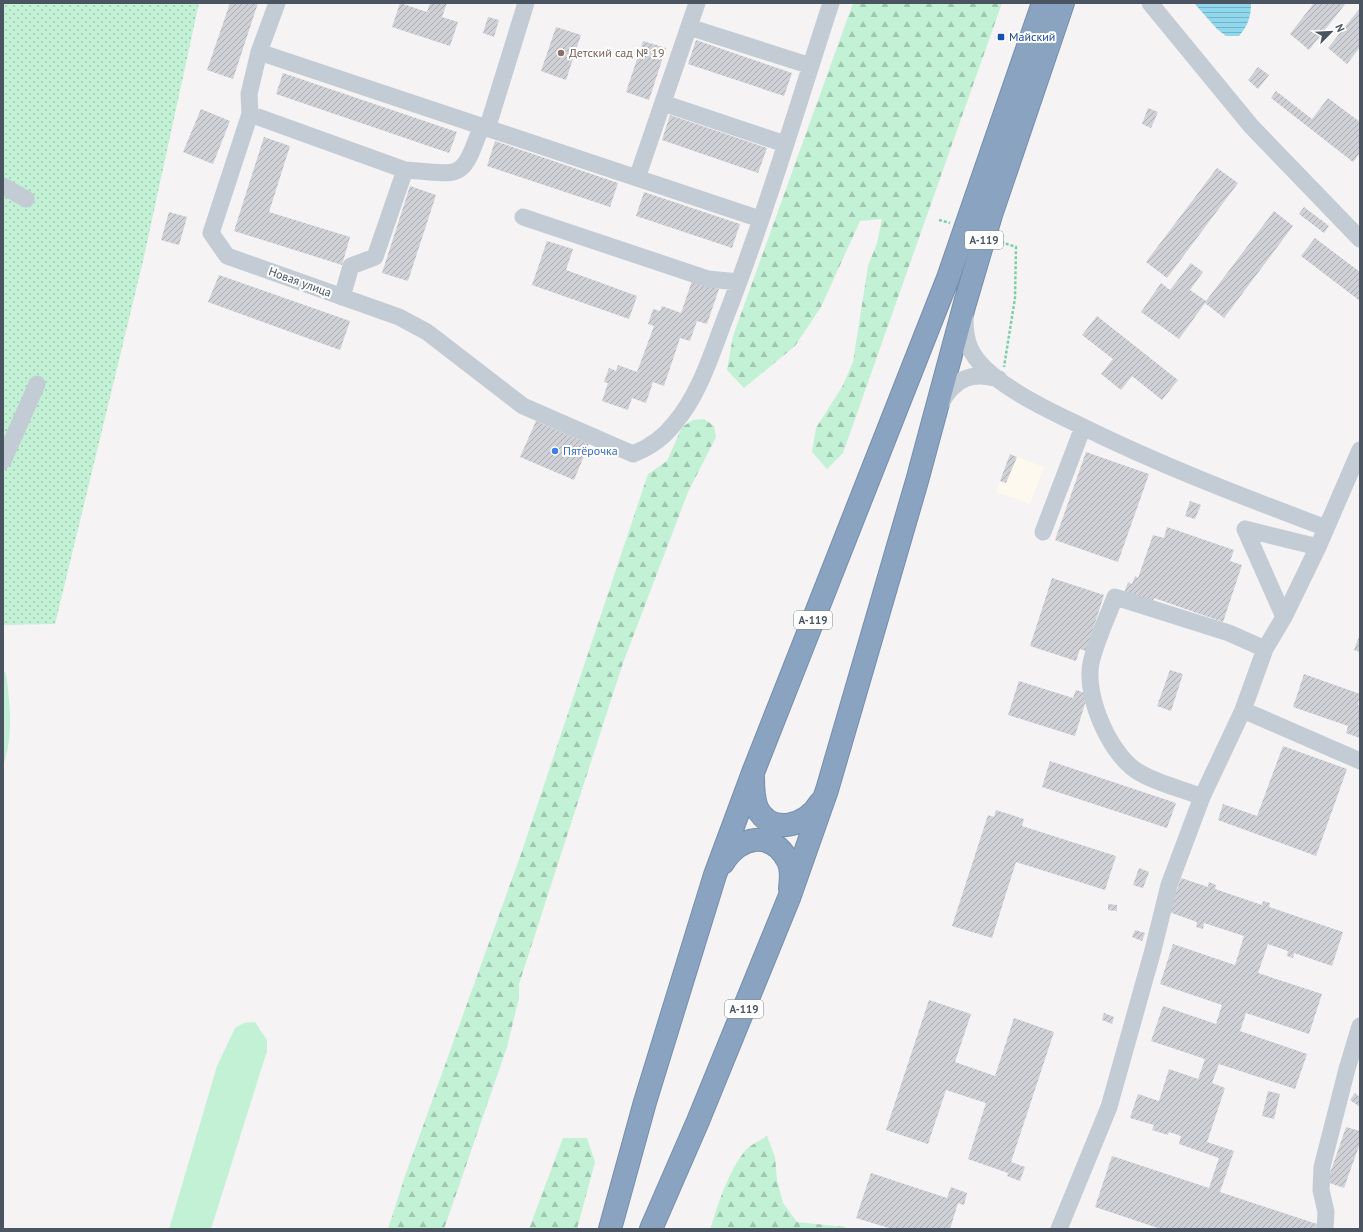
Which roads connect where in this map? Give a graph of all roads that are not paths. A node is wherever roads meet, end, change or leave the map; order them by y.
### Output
1 (277, 3) edge
2 (526, 3) edge
3 (697, 3) edge
4 (832, 3) edge
5 (1043, 3) edge
6 (1063, 3) edge
7 (1150, 3) edge
8 (689, 27) junction
9 (260, 52) junction
10 (811, 66) junction
11 (663, 103) junction
12 (250, 114) junction
13 (484, 128) junction
14 (785, 144) junction
15 (405, 170) junction
16 (638, 178) junction
17 (3, 186) edge
18 (26, 199) dead end
19 (523, 217) dead end
20 (760, 219) junction
21 (1360, 239) edge
22 (739, 282) junction
23 (342, 297) junction
24 (965, 303) junction
25 (1000, 380) junction
26 (37, 384) dead end
27 (938, 408) junction
28 (1083, 427) junction
29 (1360, 450) edge
30 (3, 461) edge
31 (1326, 528) junction
32 (1043, 532) dead end
33 (1318, 547) junction
34 (1284, 617) junction
35 (1265, 649) junction
36 (1243, 710) junction
37 (1360, 761) edge
38 (754, 770) junction
39 (827, 790) junction
40 (1202, 796) junction
41 (715, 875) junction
42 (789, 898) junction
43 (1360, 1026) edge
44 (610, 1229) edge
45 (651, 1229) edge
46 (1059, 1229) edge
47 (1325, 1229) edge

1 - 9 street
2 - 13 street
3 - 8 street
4 - 10 street
5 - 38 highway, А-119
6 - 24 highway, А-119
7 - 21 street
8 - 10 street
8 - 11 street
9 - 12 street
9 - 13 street
10 - 14 street
11 - 14 street
11 - 16 street
12 - 15 street
12 - 23 street, Новая улица
13 - 15 street
13 - 16 street
14 - 20 street
15 - 23 street
16 - 20 street
17 - 18 street
19 - 22 street
20 - 22 street
22 - 23 street, Новая улица
24 - 25 street
24 - 27 highway, А-119
25 - 27 street
25 - 28 street
26 - 30 street
27 - 39 highway, А-119
28 - 31 street
28 - 32 street
29 - 31 street
31 - 33 street
33 - 34 street
33 - 34 street
34 - 35 street
35 - 36 street
35 - 40 street
36 - 37 street
36 - 40 street
38 - 39 highway
38 - 41 highway, А-119
39 - 42 highway, А-119
40 - 46 street
41 - 42 highway
41 - 44 highway, А-119
42 - 45 highway, А-119
43 - 47 street

